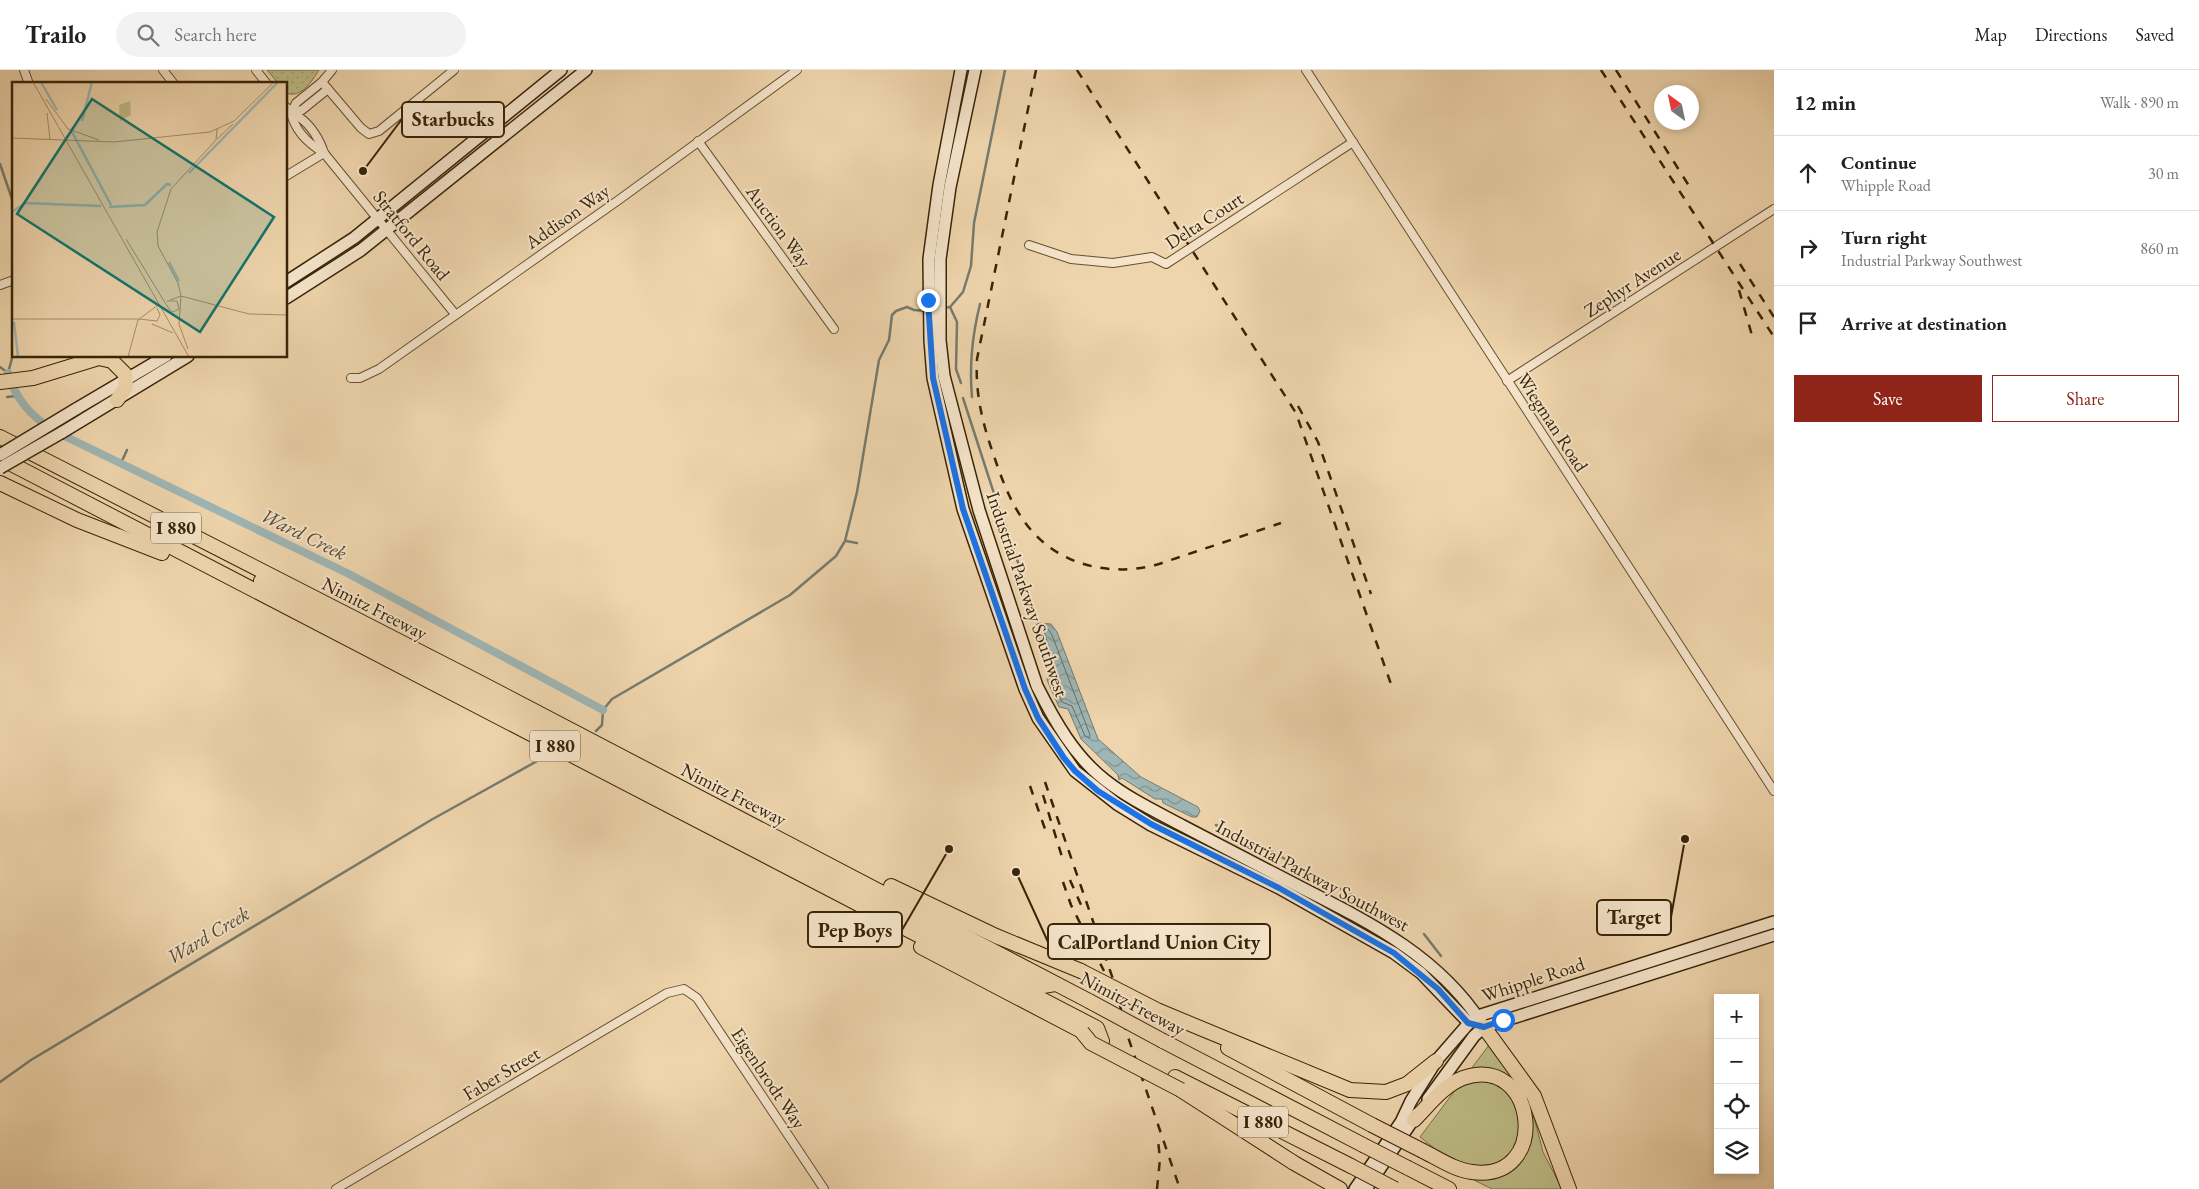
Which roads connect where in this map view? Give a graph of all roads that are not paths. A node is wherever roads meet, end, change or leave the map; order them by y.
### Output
1 (24, 70) edge
2 (163, 70) edge
3 (256, 70) edge
4 (332, 70) edge
5 (454, 70) edge
6 (561, 70) edge
7 (586, 70) edge
8 (796, 70) edge
9 (962, 70) edge
10 (975, 70) edge
11 (1306, 70) edge
12 (28, 82) edge
13 (172, 82) edge
14 (265, 82) edge
15 (322, 82) junction
16 (328, 89) junction
17 (288, 112) edge
18 (698, 141) junction
19 (1353, 142) junction
20 (324, 154) junction
21 (288, 175) edge
22 (1774, 210) edge
23 (377, 220) junction
24 (386, 230) junction
25 (1029, 245) dead end
26 (934, 259) junction
27 (12, 281) edge
28 (288, 281) edge
29 (0, 285) edge
30 (288, 297) edge
31 (455, 314) junction
32 (834, 330) dead end
33 (935, 340) junction
34 (99, 358) edge
35 (104, 358) edge
36 (163, 358) edge
37 (185, 358) edge
38 (351, 378) dead end
39 (126, 380) junction
40 (1507, 381) junction
41 (0, 382) edge
42 (117, 400) junction
43 (0, 437) edge
44 (0, 446) edge
45 (0, 457) edge
46 (0, 468) edge
47 (0, 483) edge
48 (963, 509) junction
49 (979, 510) junction
50 (162, 553) junction
51 (1774, 791) edge
52 (1196, 832) junction
53 (1186, 842) junction
54 (852, 876) junction
55 (1774, 922) edge
56 (1774, 935) edge
57 (1058, 984) junction
58 (684, 989) joint
59 (1159, 1011) junction
60 (1477, 1022) junction
61 (1082, 1032) junction
62 (1102, 1041) junction
63 (1436, 1061) junction
64 (1178, 1084) junction
65 (1414, 1120) junction
66 (1336, 1187) edge
67 (336, 1189) edge
68 (824, 1189) edge
69 (1355, 1189) edge
70 (1366, 1189) edge
71 (1396, 1189) edge
72 (1449, 1189) edge
73 (1569, 1189) edge

1 - 12 street
2 - 13 street
3 - 14 street
4 - 15 street
5 - 16 street
6 - 23 main road
7 - 24 main road
8 - 18 street, Addison Way
9 - 26 main road, Industrial Parkway Southwest
10 - 26 main road, Industrial Parkway Southwest
11 - 19 street, Wiegman Road
15 - 16 street
15 - 17 street
16 - 17 street
17 - 20 street, Stratford Road
18 - 31 street, Addison Way
18 - 32 street, Auction Way
19 - 25 street, Delta Court
19 - 40 street, Wiegman Road
20 - 21 street
20 - 23 street, Stratford Road
22 - 40 street, Zephyr Avenue
23 - 24 street, Stratford Road
23 - 28 main road
24 - 30 main road
24 - 31 street, Stratford Road
26 - 33 main road, Industrial Parkway Southwest
27 - 29 street
31 - 38 street, Addison Way
33 - 48 main road, Industrial Parkway Southwest
33 - 49 main road, Industrial Parkway Southwest
34 - 41 highway
35 - 39 highway
36 - 39 main road
37 - 42 main road
39 - 42 highway
39 - 45 main road, bridge
40 - 51 street, Wiegman Road
42 - 46 main road, bridge
43 - 54 highway, Nimitz Freeway / I 880
44 - 57 highway, I 880
45 - 62 highway, I 880
46 - 50 highway, I 880
47 - 50 highway
48 - 49 main road
48 - 53 main road, Industrial Parkway Southwest
49 - 52 main road, Industrial Parkway Southwest
50 - 61 highway, I 880
52 - 53 main road
52 - 60 main road, Industrial Parkway Southwest
53 - 60 main road, Industrial Parkway Southwest
54 - 57 highway, Nimitz Freeway / I 880
54 - 59 highway, bridge
55 - 60 main road, Whipple Road
56 - 60 main road, Whipple Road
57 - 72 highway, Nimitz Freeway / I 880, bridge
58 - 67 street, Faber Street
58 - 68 street, Eigenbrodt Way
59 - 63 highway
59 - 65 highway, bridge
60 - 63 main road, Whipple Road
60 - 65 main road, Whipple Road
60 - 73 highway
61 - 62 highway, I 880
61 - 64 highway, bridge
62 - 64 highway, I 880
63 - 69 main road, Whipple Road
64 - 66 highway
64 - 71 highway, I 880, bridge
65 - 70 main road, Whipple Road

